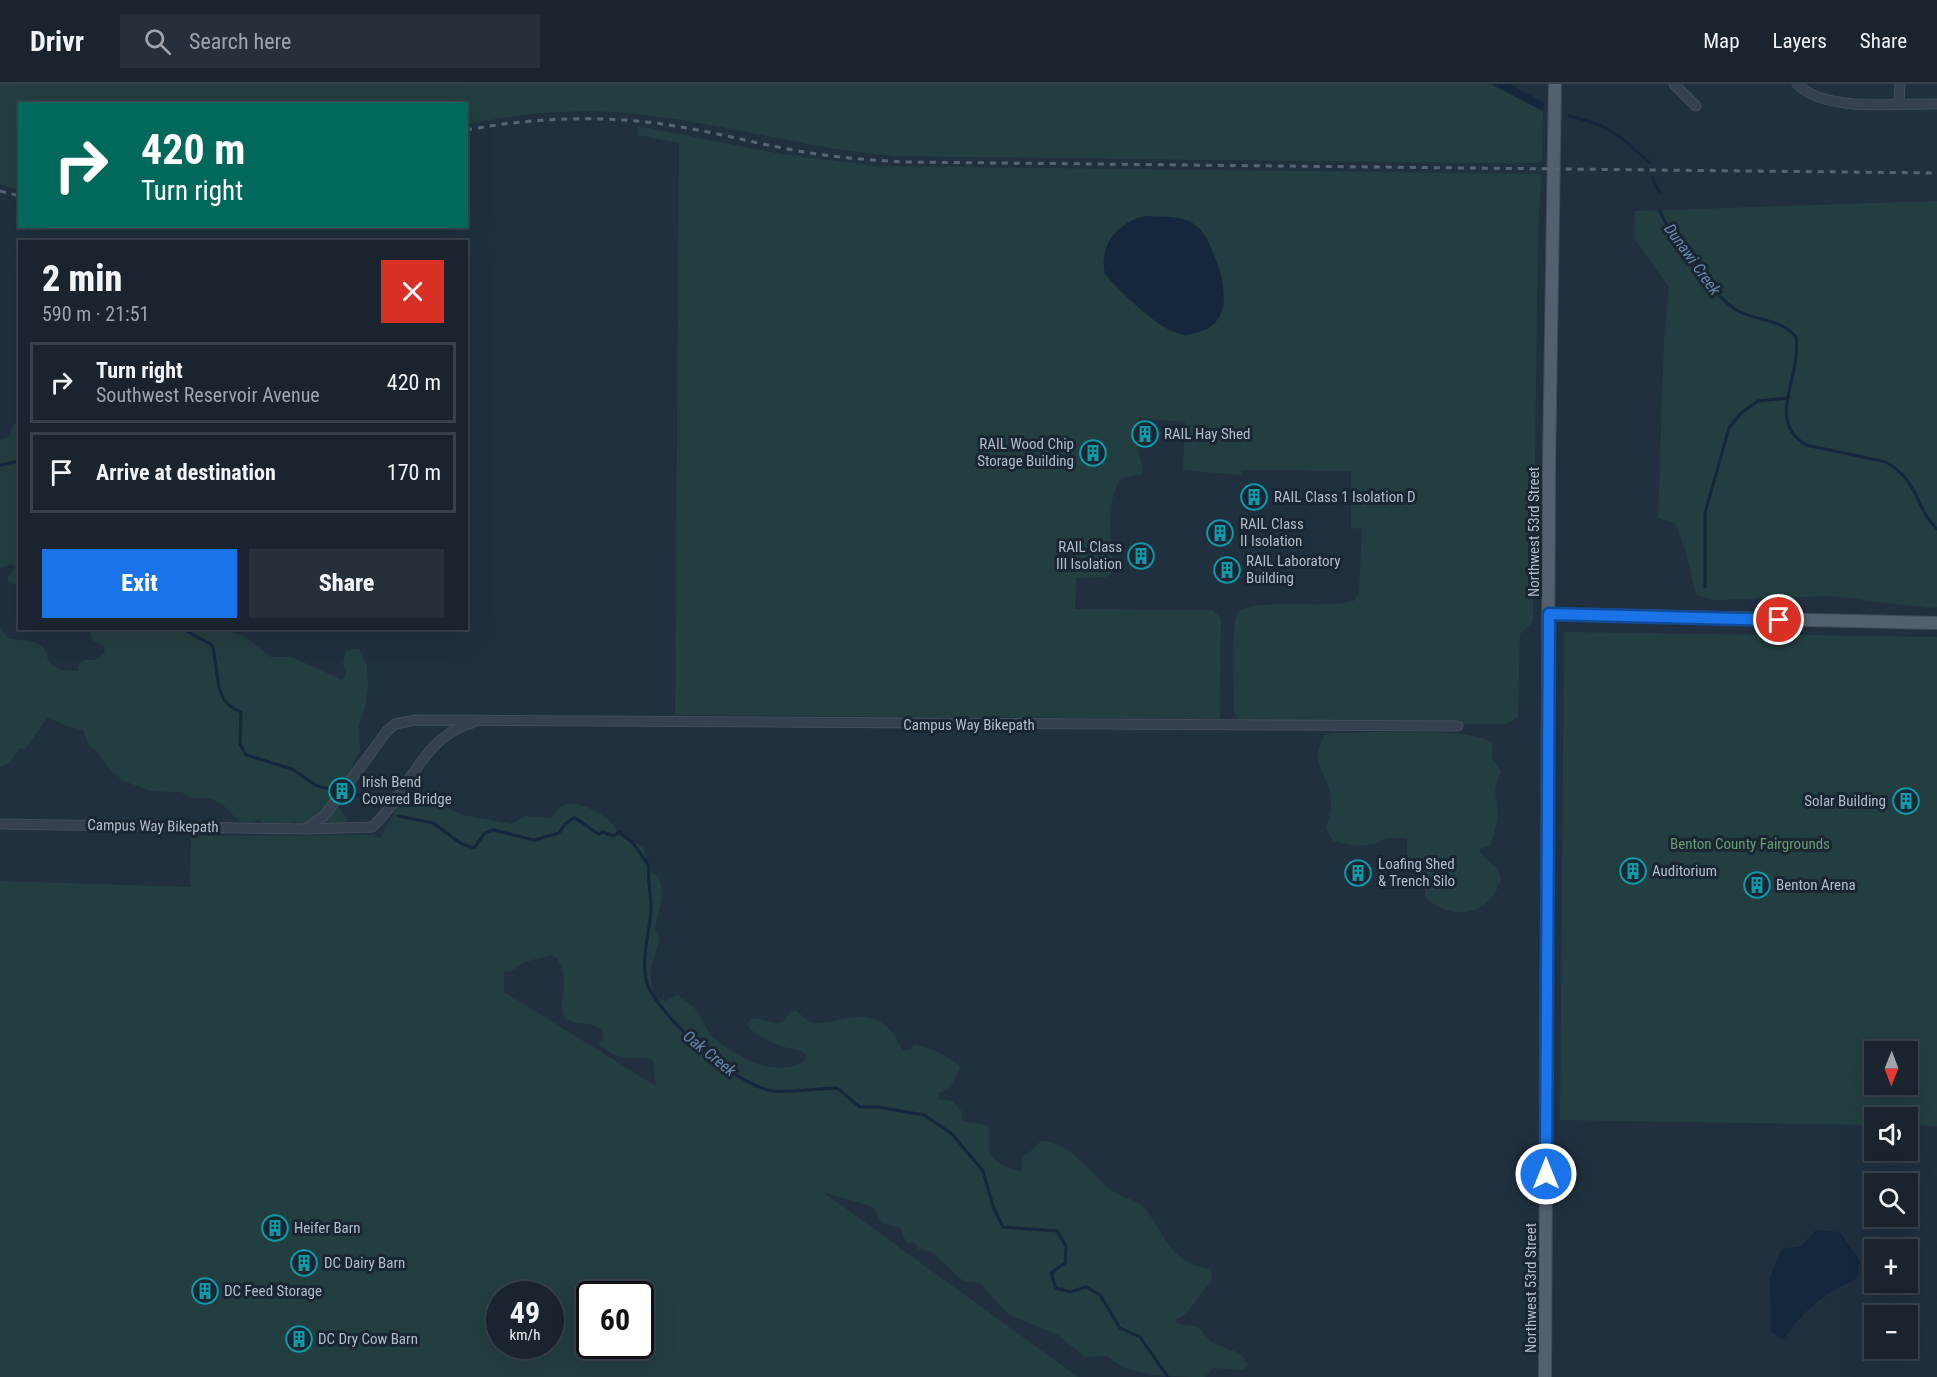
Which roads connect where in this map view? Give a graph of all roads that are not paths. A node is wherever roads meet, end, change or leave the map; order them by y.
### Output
1 (1555, 84) edge
2 (1674, 84) edge
3 (1797, 84) edge
4 (1900, 84) edge
5 (1899, 103) junction
6 (1937, 104) edge
7 (1696, 106) dead end
8 (1549, 614) junction
9 (1937, 622) edge
10 (480, 721) junction
11 (1458, 726) dead end
12 (0, 824) edge
13 (306, 829) junction
14 (1545, 1377) edge

1 - 8 main road, Northwest 53rd Street
2 - 7 street
3 - 5 street
4 - 5 street
5 - 6 street
8 - 9 main road
8 - 14 main road, Northwest 53rd Street
10 - 11 street, Campus Way Bikepath
10 - 13 street, Campus Way Bikepath
10 - 13 street, Campus Way Bikepath
12 - 13 street, Campus Way Bikepath

